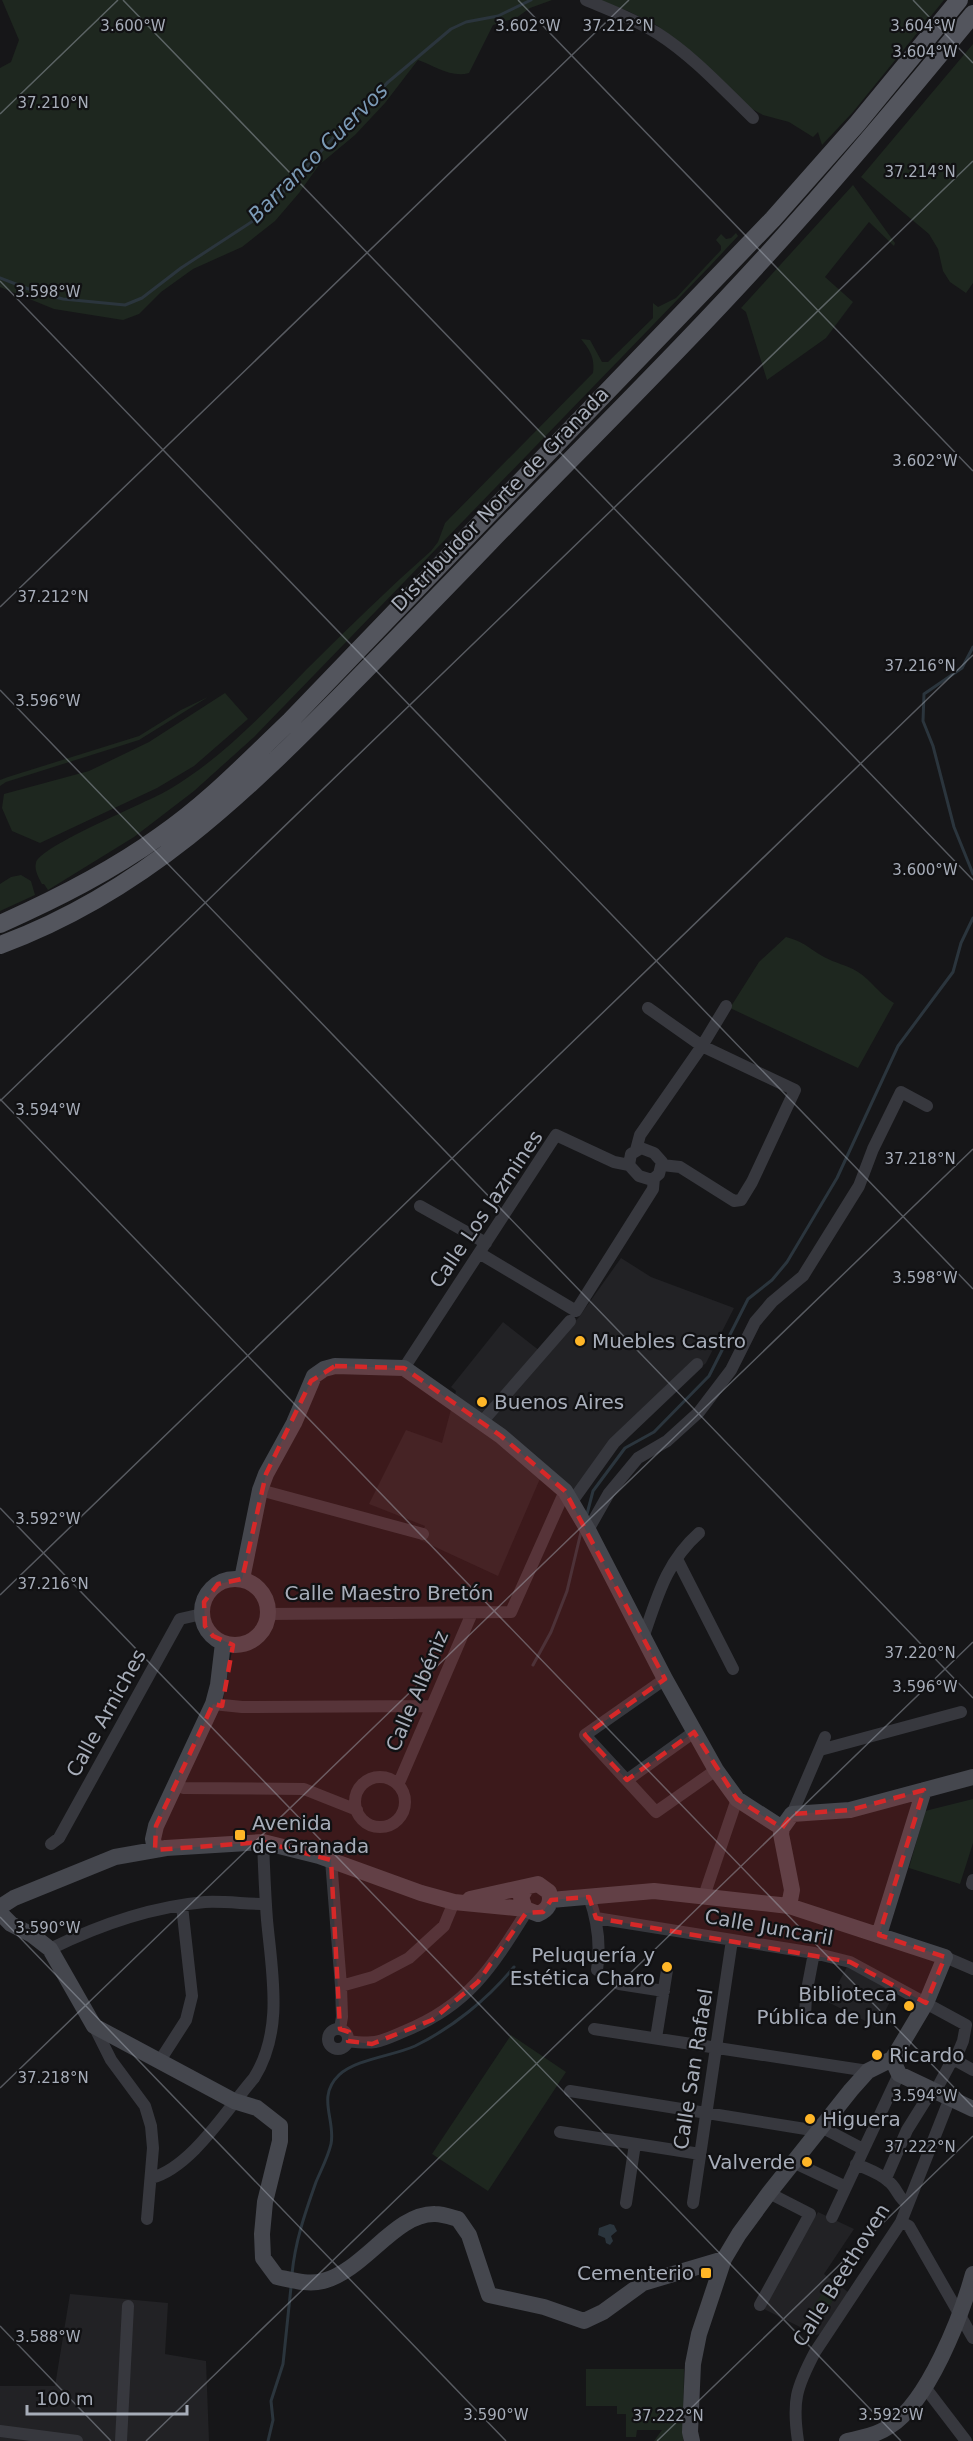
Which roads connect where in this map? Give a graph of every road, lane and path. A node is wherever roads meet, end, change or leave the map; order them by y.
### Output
1 (586, 0) edge
2 (959, 0) edge
3 (973, 14) edge
4 (753, 118) dead end
5 (0, 924) edge
6 (0, 945) edge
7 (726, 1006) dead end
8 (648, 1008) dead end
9 (702, 1046) junction
10 (927, 1106) dead end
11 (636, 1150) junction
12 (629, 1165) junction
13 (662, 1165) junction
14 (654, 1178) junction
15 (420, 1206) dead end
16 (482, 1248) junction
17 (570, 1321) dead end
18 (697, 1364) dead end
19 (404, 1368) junction
20 (482, 1422) junction
21 (260, 1490) junction
22 (568, 1497) junction
23 (588, 1530) junction
24 (699, 1533) dead end
25 (423, 1534) dead end
26 (677, 1559) junction
27 (242, 1580) junction
28 (472, 1613) junction
29 (202, 1614) junction
30 (268, 1614) junction
31 (643, 1638) junction
32 (229, 1644) junction
33 (733, 1669) dead end
34 (665, 1679) junction
35 (218, 1705) junction
36 (431, 1706) junction
37 (961, 1712) dead end
38 (694, 1732) junction
39 (825, 1737) dead end
40 (820, 1750) junction
41 (716, 1770) junction
42 (973, 1777) edge
43 (627, 1780) junction
44 (398, 1785) junction
45 (180, 1786) junction
46 (924, 1790) junction
47 (737, 1799) junction
48 (357, 1810) junction
49 (792, 1814) junction
50 (782, 1828) junction
51 (263, 1842) junction
52 (51, 1844) dead end
53 (160, 1849) junction
54 (331, 1860) junction
55 (526, 1888) junction
56 (704, 1896) junction
57 (589, 1897) junction
58 (551, 1900) junction
59 (5, 1902) edge
60 (454, 1902) junction
61 (266, 1904) junction
62 (182, 1906) junction
63 (789, 1906) junction
64 (526, 1910) junction
65 (0, 1913) edge
66 (596, 1918) junction
67 (879, 1935) junction
68 (732, 1940) junction
69 (50, 1949) junction
70 (814, 1953) junction
71 (945, 1957) junction
72 (973, 1969) edge
73 (597, 1970) dead end
74 (667, 1970) dead end
75 (619, 1984) dead end
76 (341, 1986) junction
77 (664, 1991) junction
78 (926, 2003) junction
79 (805, 2017) dead end
80 (94, 2026) junction
81 (340, 2029) junction
82 (594, 2029) dead end
83 (656, 2038) junction
84 (348, 2042) junction
85 (968, 2043) edge
86 (716, 2048) junction
87 (892, 2058) junction
88 (955, 2060) junction
89 (159, 2062) junction
90 (973, 2070) edge
91 (868, 2071) junction
92 (899, 2074) junction
93 (570, 2091) dead end
94 (939, 2093) junction
95 (234, 2102) junction
96 (973, 2109) edge
97 (706, 2113) junction
98 (819, 2129) junction
99 (560, 2132) dead end
100 (635, 2144) junction
101 (863, 2150) junction
102 (700, 2154) junction
103 (793, 2163) junction
104 (856, 2164) junction
105 (151, 2178) junction
106 (886, 2178) junction
107 (846, 2187) junction
108 (769, 2193) junction
109 (626, 2203) dead end
110 (693, 2203) dead end
111 (908, 2204) junction
112 (832, 2217) dead end
113 (147, 2219) dead end
114 (901, 2222) junction
115 (724, 2259) junction
116 (973, 2274) edge
117 (760, 2305) dead end
118 (128, 2306) dead end
119 (960, 2318) junction
120 (973, 2338) edge
121 (924, 2386) junction
122 (0, 2431) edge
123 (77, 2441) edge
124 (121, 2441) edge
125 (692, 2441) edge
126 (798, 2441) edge
127 (847, 2441) edge
128 (966, 2441) edge

1 - 4 street
2 - 5 main road, Distribuidor Norte de Granada
3 - 6 main road, Distribuidor Norte de Granada
7 - 9 street
8 - 9 street
9 - 11 street
9 - 13 street
10 - 23 street
11 - 12 street
11 - 13 street
12 - 14 street
12 - 16 street, Calle Los Jazmines
13 - 14 street
14 - 16 street
15 - 16 street
16 - 19 street, Calle Los Jazmines
17 - 20 street
18 - 22 street
19 - 20 street
19 - 21 street
20 - 22 street
21 - 25 street
21 - 27 street
22 - 23 street
22 - 28 street, Calle Maestro Bretón
23 - 31 street
24 - 26 street
26 - 31 street
26 - 33 street
27 - 29 street
27 - 30 street
28 - 30 street, Calle Maestro Bretón
28 - 36 street, Calle Albéniz
29 - 32 street
29 - 52 street, Calle Arniches
30 - 32 street
31 - 34 street
32 - 35 street
34 - 38 street
34 - 43 street
35 - 36 street
35 - 45 street
36 - 44 street, Calle Albéniz
37 - 40 street
38 - 41 street
38 - 43 street
39 - 40 street
40 - 49 street
41 - 43 street
41 - 47 street
42 - 46 street
44 - 48 street
44 - 48 street
45 - 48 street
45 - 53 street
46 - 49 street
46 - 67 street
47 - 50 street
47 - 56 street
49 - 50 street
50 - 63 street
51 - 53 street
51 - 54 street
51 - 61 street
53 - 59 street
54 - 60 street
54 - 76 street
55 - 58 street
55 - 60 street
55 - 64 street
56 - 57 street
56 - 63 street
57 - 58 street
57 - 66 street
58 - 64 street
60 - 64 street
60 - 76 street
61 - 62 street
61 - 95 street
62 - 69 street
62 - 89 street
63 - 67 street
64 - 84 street
65 - 69 street
66 - 68 street, Calle Juncaril
66 - 73 street
67 - 71 street
68 - 70 street, Calle Juncaril
68 - 86 street, Calle San Rafael
69 - 80 street
70 - 78 street, Calle Juncaril
70 - 79 street
71 - 72 street
71 - 78 street
74 - 77 street
75 - 77 street
76 - 81 street
77 - 83 street
78 - 85 street, Calle Juncaril
78 - 87 street
80 - 89 street
80 - 105 street
81 - 84 street
81 - 84 street
82 - 83 street
83 - 86 street
85 - 88 street
86 - 91 street
86 - 97 street, Calle San Rafael
87 - 91 street
87 - 92 street
88 - 90 street
88 - 94 street
89 - 95 street
91 - 98 street
92 - 94 street
92 - 101 street
93 - 97 street
94 - 96 street
94 - 106 street
94 - 111 street, Calle Beethoven
95 - 105 street
95 - 115 street
97 - 98 street
97 - 102 street, Calle San Rafael
98 - 101 street
98 - 103 street
99 - 100 street
100 - 102 street
100 - 109 street
101 - 104 street
102 - 110 street, Calle San Rafael
103 - 107 street
103 - 108 street
104 - 106 street
104 - 107 street
105 - 113 street
106 - 111 street
107 - 112 street
108 - 115 street
108 - 117 street
111 - 114 street, Calle Beethoven
114 - 119 street
114 - 126 street, Calle Beethoven
115 - 125 street
116 - 119 street
118 - 124 street
119 - 120 street
119 - 121 street
121 - 127 street
121 - 128 street
122 - 123 street

